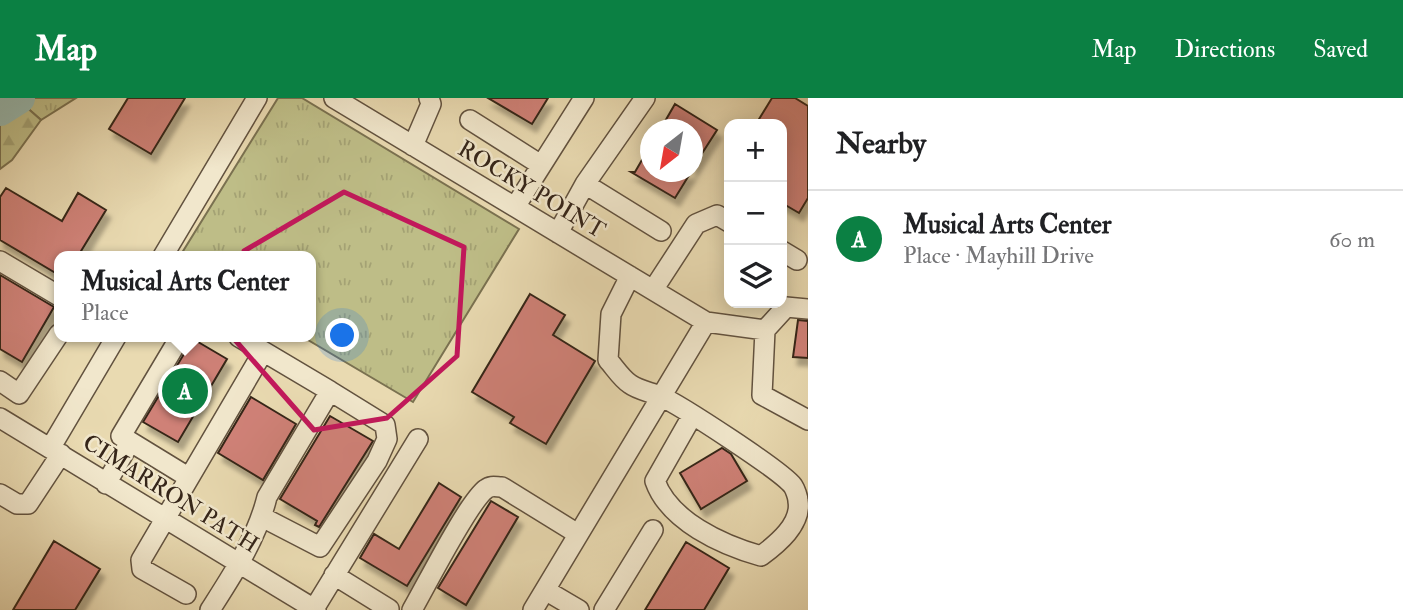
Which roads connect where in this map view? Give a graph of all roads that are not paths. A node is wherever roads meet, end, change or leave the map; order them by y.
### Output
1 (257, 98) edge
2 (334, 98) edge
3 (429, 98) edge
4 (584, 98) edge
5 (645, 98) edge
6 (470, 120) dead end
7 (413, 146) junction
8 (541, 165) junction
9 (584, 184) junction
10 (514, 207) junction
11 (724, 219) edge
12 (661, 231) dead end
13 (558, 233) junction
14 (166, 251) edge
15 (0, 261) edge
16 (630, 276) junction
17 (653, 290) junction
18 (54, 293) edge
19 (808, 309) edge
20 (706, 322) junction
21 (765, 330) junction
22 (54, 342) edge
23 (113, 342) edge
24 (177, 342) edge
25 (247, 342) edge
26 (263, 352) junction
27 (0, 381) edge
28 (330, 391) junction
29 (661, 397) junction
30 (692, 416) junction
31 (0, 418) edge
32 (808, 420) edge
33 (418, 439) dead end
34 (131, 442) junction
35 (56, 451) junction
36 (188, 477) junction
37 (106, 484) junction
38 (0, 494) edge
39 (262, 517) junction
40 (164, 519) junction
41 (653, 530) dead end
42 (579, 534) junction
43 (239, 564) junction
44 (334, 575) junction
45 (545, 590) junction
46 (186, 594) dead end
47 (315, 609) edge
48 (389, 609) edge
49 (211, 610) edge
50 (412, 610) edge
51 (533, 610) edge
52 (579, 610) edge
53 (604, 610) edge

1 - 14 street
2 - 7 street, ROCKY POINT
3 - 7 street
4 - 8 street
5 - 9 street
6 - 8 street
7 - 10 street, ROCKY POINT
8 - 10 street
9 - 12 street
9 - 13 street
10 - 13 street, ROCKY POINT
11 - 17 street
13 - 16 street, ROCKY POINT
15 - 18 street
16 - 17 street, ROCKY POINT
16 - 29 street
17 - 20 street, ROCKY POINT
19 - 21 street
20 - 21 street
20 - 29 street
21 - 32 street
22 - 27 street
23 - 35 street
24 - 34 street
25 - 26 street
26 - 28 street
26 - 36 street
28 - 39 street
28 - 39 street
29 - 30 street
29 - 42 street
30 - 30 street
31 - 35 street, CIMARRON PATH
33 - 44 street
34 - 36 street
34 - 37 street
35 - 37 street, CIMARRON PATH
35 - 38 street
36 - 40 street
37 - 40 street, CIMARRON PATH
39 - 43 street
40 - 43 street, CIMARRON PATH
40 - 46 street
41 - 53 street
42 - 45 street
42 - 50 street
43 - 47 street, CIMARRON PATH
43 - 49 street
44 - 47 street
44 - 48 street
45 - 51 street
45 - 52 street

